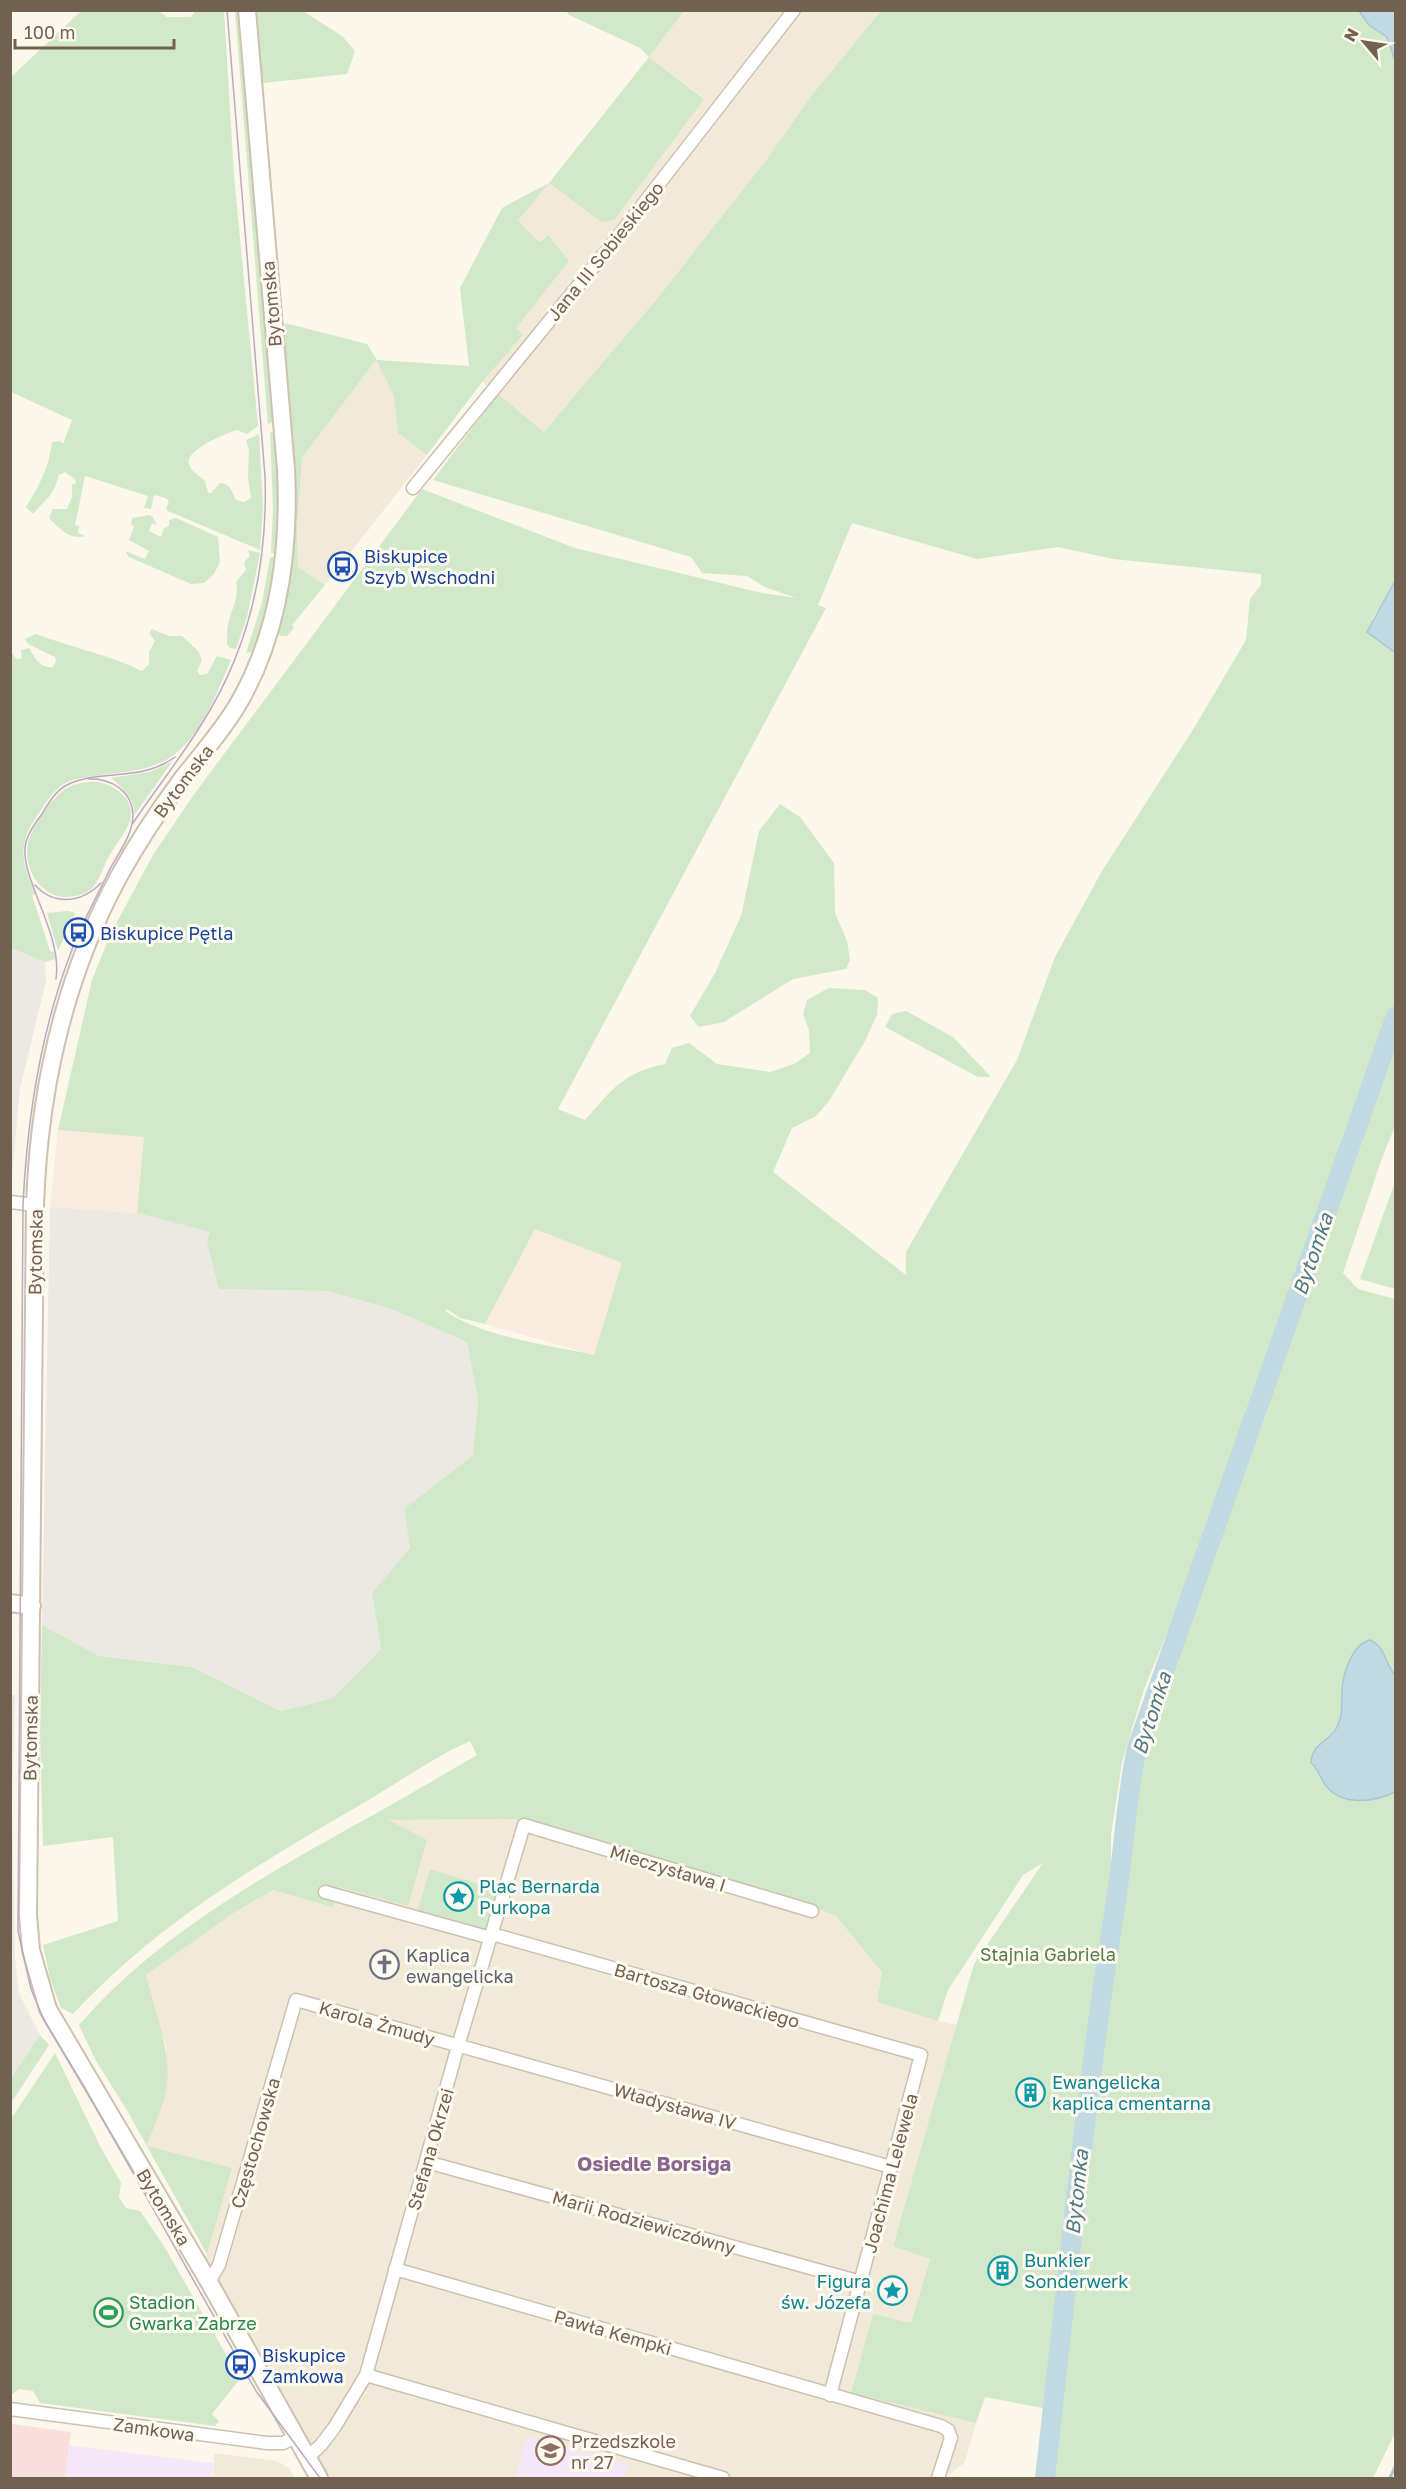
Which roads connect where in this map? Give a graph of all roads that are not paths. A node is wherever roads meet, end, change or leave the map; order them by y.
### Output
1 (247, 10) edge
2 (794, 10) edge
3 (413, 488) dead end
4 (10, 1202) edge
5 (35, 1205) junction
6 (10, 1603) edge
7 (32, 1606) junction
8 (524, 1825) joint
9 (325, 1892) dead end
10 (812, 1911) dead end
11 (492, 1936) junction
12 (296, 2000) joint
13 (458, 2046) junction
14 (921, 2055) joint
15 (427, 2162) junction
16 (891, 2167) junction
17 (395, 2270) junction
18 (209, 2282) junction
19 (861, 2282) junction
20 (366, 2375) junction
21 (830, 2395) junction
22 (10, 2409) edge
23 (296, 2437) junction
24 (307, 2458) junction
25 (319, 2478) edge
26 (723, 2478) edge
27 (938, 2478) edge

1 - 5 street, Bytomska
2 - 3 street, Jana III Sobieskiego
4 - 5 street
5 - 7 street, Bytomska
6 - 7 street
7 - 18 street, Bytomska
8 - 10 street, Mieczysława I
8 - 11 street, Stefana Okrzei
9 - 11 street
11 - 13 street, Stefana Okrzei
11 - 14 street, Bartosza Głowackiego
12 - 13 street, Karola Żmudy
12 - 18 street, Częstochowska
13 - 15 street, Stefana Okrzei
13 - 16 street, Władysława IV
14 - 16 street, Joachima Lelewela
15 - 17 street, Stefana Okrzei
15 - 19 street, Marii Rodziewiczówny
16 - 19 street, Joachima Lelewela
17 - 20 street, Stefana Okrzei
17 - 21 street, Pawła Kempki
18 - 23 street, Bytomska
19 - 21 street, Joachima Lelewela
20 - 24 street, Stefana Okrzei
20 - 26 street
21 - 27 street, Pawła Kempki
22 - 23 street, Zamkowa
23 - 24 street, Bytomska
24 - 25 street, Bytomska

